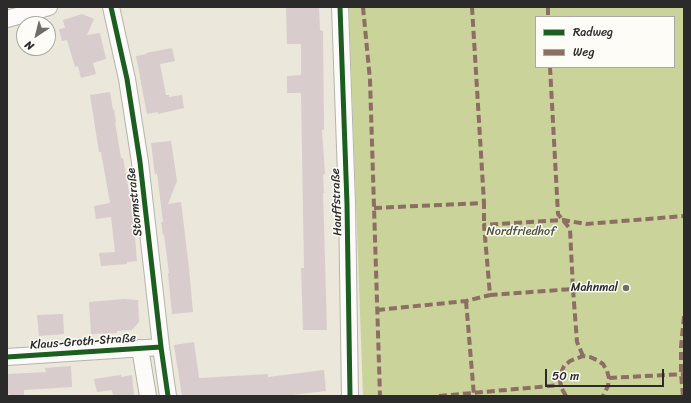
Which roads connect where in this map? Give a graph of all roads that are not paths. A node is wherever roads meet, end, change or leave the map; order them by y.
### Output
1 (49, 7) edge
2 (111, 7) edge
3 (340, 7) edge
4 (7, 19) edge
5 (161, 347) junction
6 (140, 348) junction
7 (7, 357) edge
8 (148, 396) edge
9 (168, 396) edge
10 (350, 396) edge

1 - 4 street
2 - 5 street, Stormstraße
3 - 10 street, Hauffstraße
5 - 6 street, Klaus-Groth-Straße
5 - 9 street, Stormstraße
6 - 7 street, Klaus-Groth-Straße
6 - 8 street

